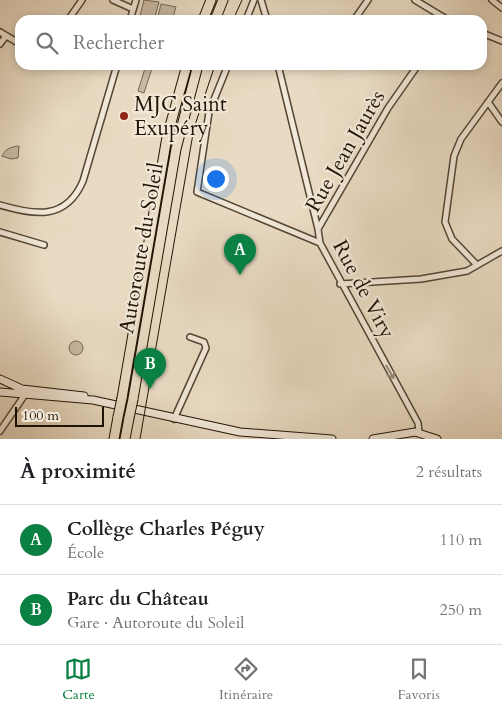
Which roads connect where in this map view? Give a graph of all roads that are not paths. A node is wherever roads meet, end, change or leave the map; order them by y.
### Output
1 (82, 0) edge
2 (113, 0) edge
3 (136, 0) edge
4 (211, 0) edge
5 (223, 0) edge
6 (254, 0) edge
7 (261, 0) edge
8 (368, 0) edge
9 (415, 0) edge
10 (492, 0) edge
11 (502, 8) edge
12 (133, 9) junction
13 (72, 15) edge
14 (131, 15) edge
15 (205, 15) edge
16 (217, 15) edge
17 (248, 15) edge
18 (265, 15) edge
19 (358, 15) edge
20 (440, 15) edge
21 (0, 32) edge
22 (487, 35) edge
23 (6, 36) junction
24 (15, 41) edge
25 (502, 41) edge
26 (0, 44) edge
27 (116, 70) edge
28 (186, 70) edge
29 (197, 70) edge
30 (226, 70) edge
31 (279, 70) edge
32 (415, 70) edge
33 (502, 82) edge
34 (488, 102) junction
35 (502, 122) edge
36 (0, 205) edge
37 (318, 229) junction
38 (0, 232) edge
39 (320, 243) junction
40 (44, 244) dead end
41 (502, 251) edge
42 (477, 265) junction
43 (340, 284) junction
44 (190, 337) dead end
45 (0, 379) edge
46 (0, 391) edge
47 (24, 396) junction
48 (93, 400) junction
49 (174, 419) junction
50 (0, 431) edge
51 (419, 432) junction
52 (310, 438) edge
53 (114, 439) edge
54 (125, 439) edge
55 (332, 439) edge
56 (373, 439) edge
57 (437, 439) edge

1 - 13 street
2 - 12 street
3 - 12 street
4 - 15 highway
5 - 16 highway
6 - 17 street
7 - 18 street
8 - 19 street
9 - 20 street
10 - 11 street
12 - 14 street
21 - 23 street
22 - 25 street
23 - 24 street
23 - 26 street
27 - 36 street
28 - 53 highway, Autoroute du Soleil, bridge
29 - 54 highway, Autoroute du Soleil, bridge
30 - 39 street
31 - 37 street, Rue de Viry
32 - 37 street, Rue Jean Jaurès
33 - 34 street
34 - 35 street
34 - 42 street
37 - 39 street, Rue de Viry
38 - 40 street
39 - 43 street, Rue de Viry
41 - 42 street
42 - 43 street
43 -> 51 street, Rue de Viry
44 - 49 street
45 - 46 main road
45 - 48 main road
46 - 47 main road
47 - 48 main road
47 - 50 street
48 - 49 main road
49 - 52 main road
51 - 56 main road
51 - 57 main road
52 - 55 main road

